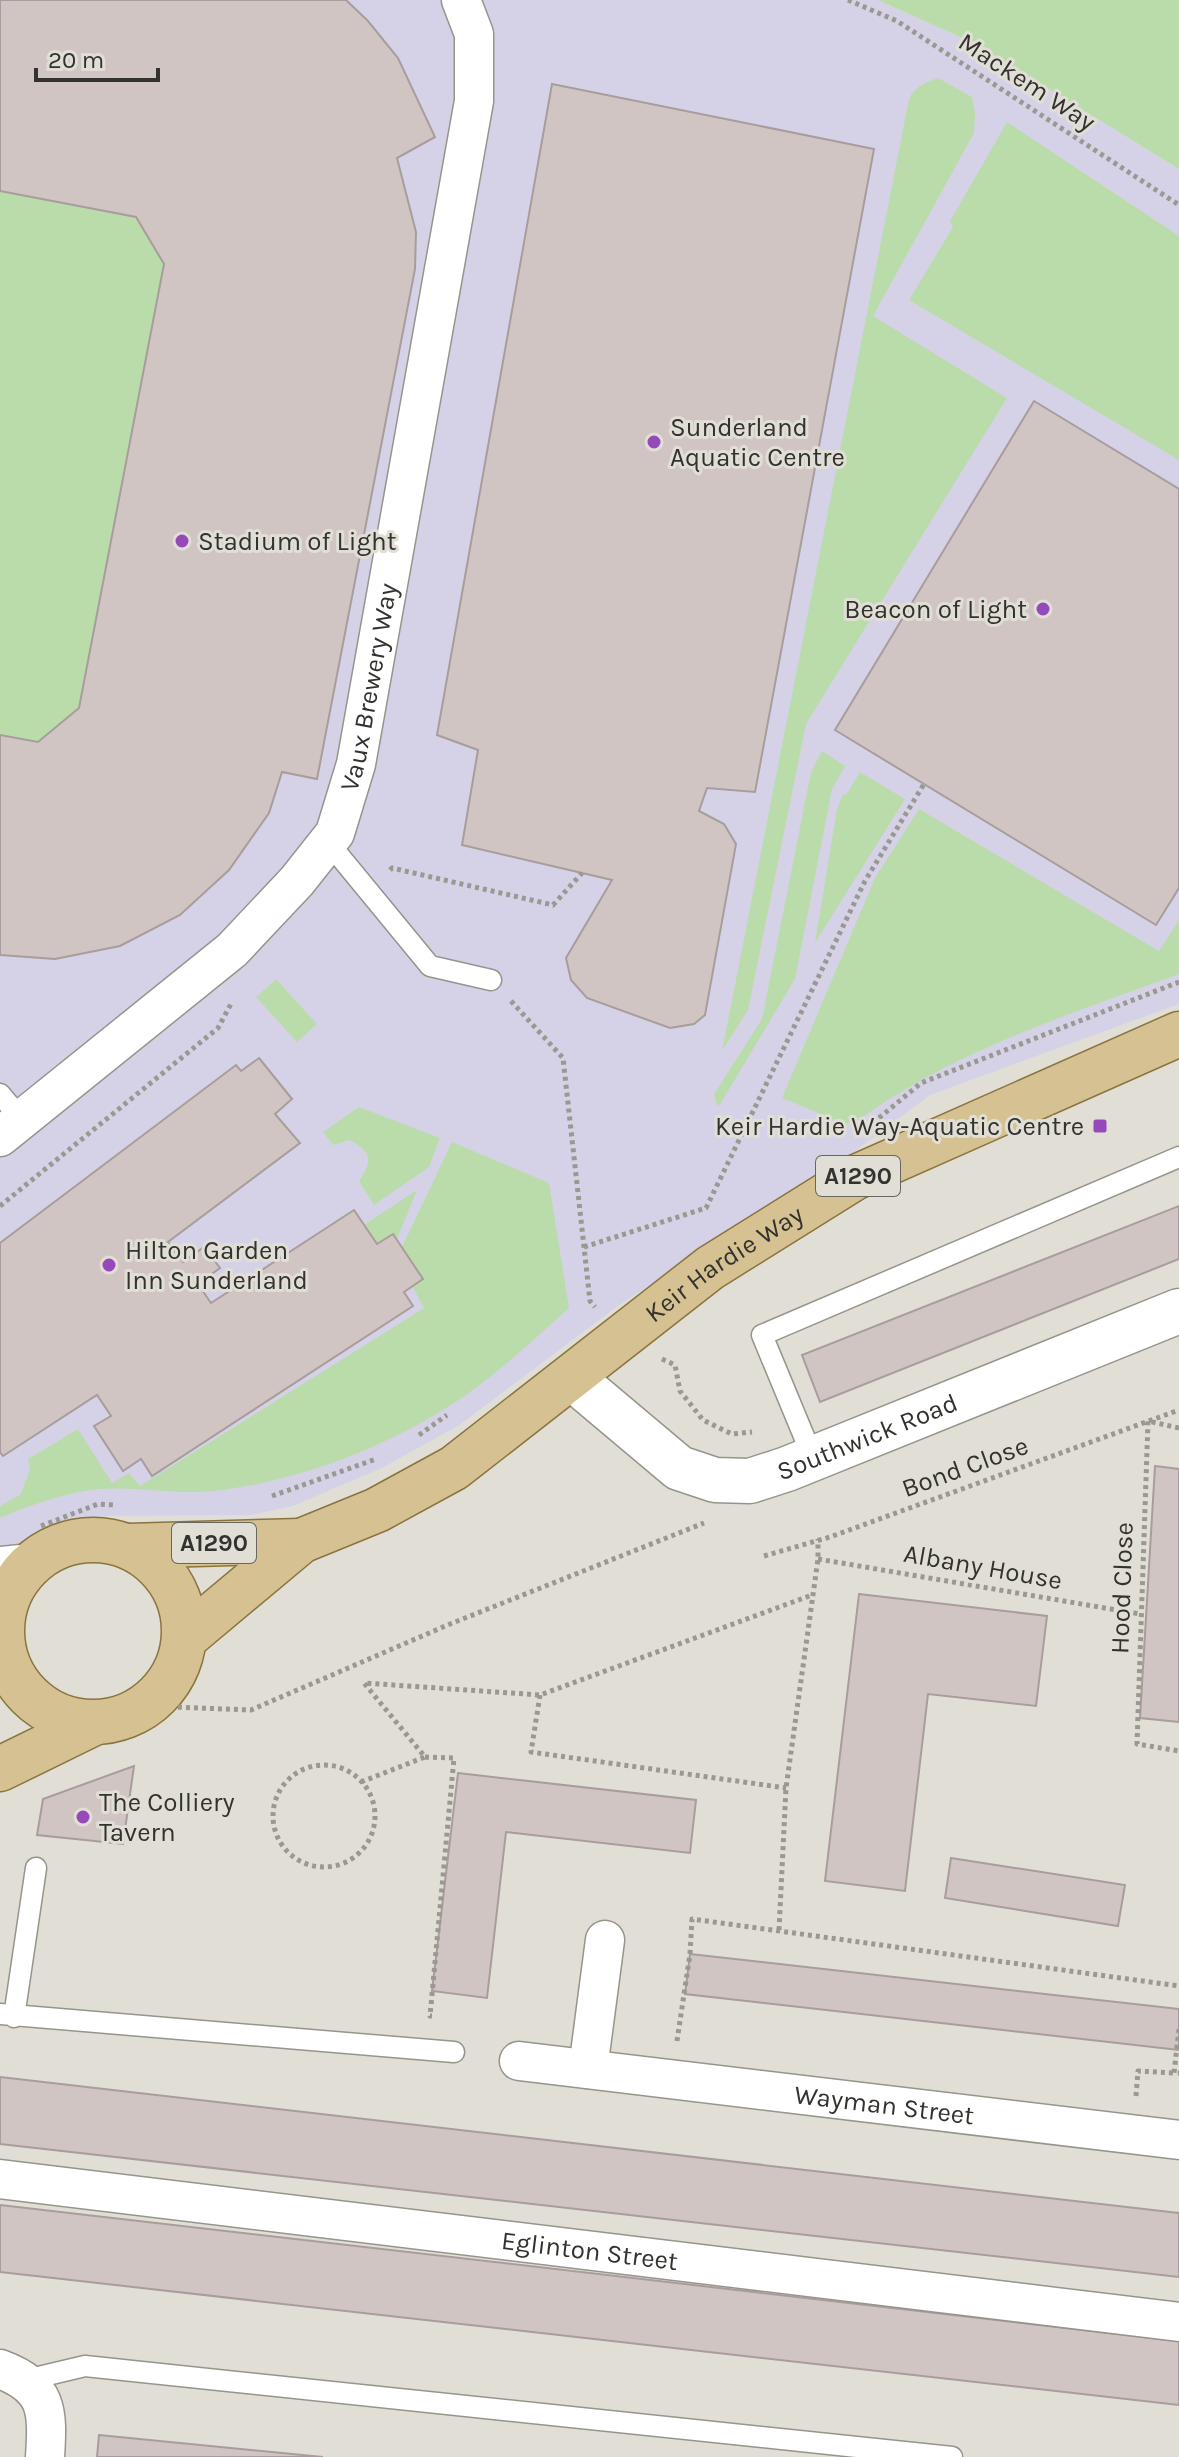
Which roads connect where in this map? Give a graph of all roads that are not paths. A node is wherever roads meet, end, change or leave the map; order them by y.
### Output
1 (461, 0) edge
2 (328, 842) junction
3 (491, 980) dead end
4 (1179, 1034) edge
5 (7, 1117) edge
6 (1179, 1157) edge
7 (1179, 1311) edge
8 (572, 1378) junction
9 (813, 1458) junction
10 (127, 1526) junction
11 (301, 1541) junction
12 (22, 1552) edge
13 (185, 1638) junction
14 (2, 1659) edge
15 (94, 1723) junction
16 (0, 1769) edge
17 (36, 1868) dead end
18 (605, 1940) dead end
19 (7, 2015) edge
20 (454, 2052) road end
21 (519, 2061) dead end
22 (588, 2069) junction
23 (1179, 2140) edge
24 (0, 2179) edge
25 (1179, 2322) edge
26 (13, 2374) edge
27 (45, 2457) edge
28 (952, 2457) edge

1 - 2 street, Vaux Brewery Way
2 - 3 lane
2 - 5 street, Vaux Brewery Way
4 - 8 main road, Keir Hardie Way / A1290
6 - 9 lane
7 - 9 street, Southwick Road
8 - 9 street, Southwick Road
8 - 11 main road, Keir Hardie Way / A1290
10 - 11 main road, A1290
10 - 12 main road
10 - 13 main road
11 - 13 main road, A1290
12 - 14 main road
13 - 15 main road
14 - 15 main road
15 - 16 main road
17 - 19 lane
18 - 22 street
19 - 20 lane
21 - 22 street, Wayman Street
22 - 23 street, Wayman Street
24 - 25 street, Eglinton Street
26 - 27 street
26 - 28 lane

